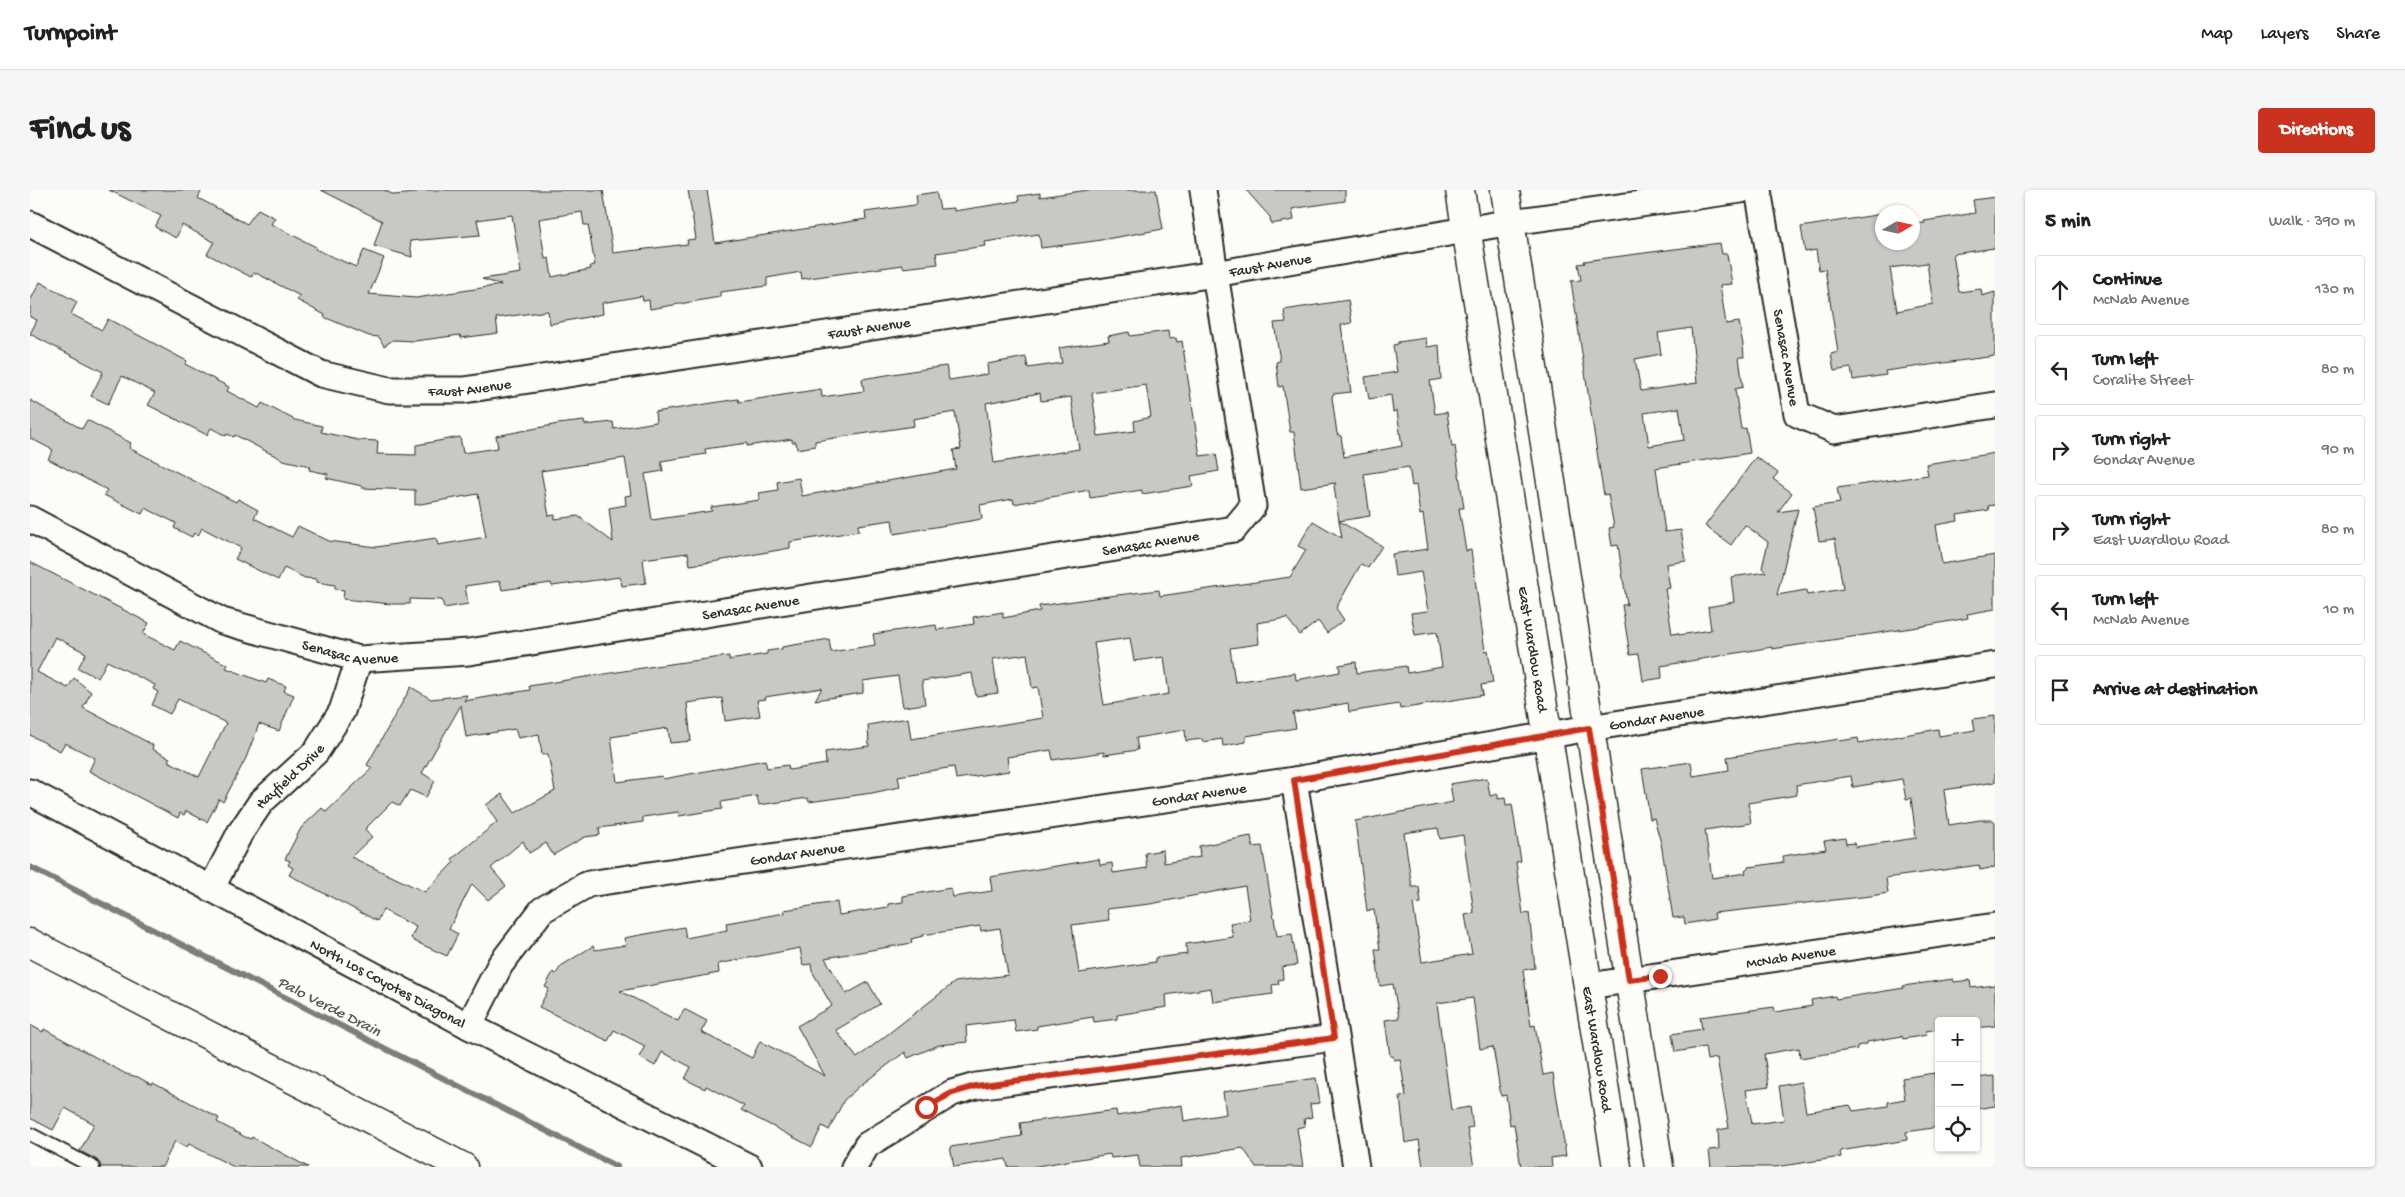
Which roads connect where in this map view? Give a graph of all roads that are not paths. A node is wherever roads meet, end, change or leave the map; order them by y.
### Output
1 (1203, 190) edge
2 (1460, 190) edge
3 (1505, 190) edge
4 (1741, 190) edge
5 (1758, 190) edge
6 (1511, 222) junction
7 (30, 224) edge
8 (1466, 230) junction
9 (1214, 274) junction
10 (1995, 405) edge
11 (30, 519) edge
12 (359, 659) junction
13 (1995, 666) edge
14 (1589, 728) junction
15 (1549, 735) junction
16 (1294, 780) junction
17 (30, 792) edge
18 (210, 889) junction
19 (1995, 926) edge
20 (30, 944) edge
21 (1629, 980) junction
22 (1588, 986) junction
23 (469, 1026) junction
24 (1334, 1038) junction
25 (30, 1134) edge
26 (93, 1167) edge
27 (463, 1167) edge
28 (749, 1167) edge
29 (854, 1167) edge
30 (1356, 1167) edge
31 (1617, 1167) edge
32 (1659, 1167) edge

1 - 9 street, Senasac Avenue
2 - 8 main road, East Wardlow Road
3 - 6 main road
4 - 6 street, Faust Avenue
5 - 10 street, Senasac Avenue
6 - 8 street, Faust Avenue
6 - 14 main road
7 - 9 street, Faust Avenue
8 - 9 street, Faust Avenue
8 - 15 main road, East Wardlow Road
9 - 12 street, Senasac Avenue
11 - 12 street, Senasac Avenue
12 - 18 street, Hayfield Drive
13 - 14 street, Gondar Avenue
14 - 15 street, Gondar Avenue
14 - 21 main road
15 - 16 street, Gondar Avenue
15 - 22 main road, East Wardlow Road
16 - 23 street, Gondar Avenue
16 - 24 street
17 - 18 street, North Los Coyotes Diagonal
18 - 23 street, North Los Coyotes Diagonal
19 - 21 street, McNab Avenue
20 - 27 main road
21 - 22 street, McNab Avenue
21 - 32 main road
22 - 31 main road, East Wardlow Road
23 - 28 street, North Los Coyotes Diagonal
24 - 29 street
24 - 30 street
25 - 26 lane

